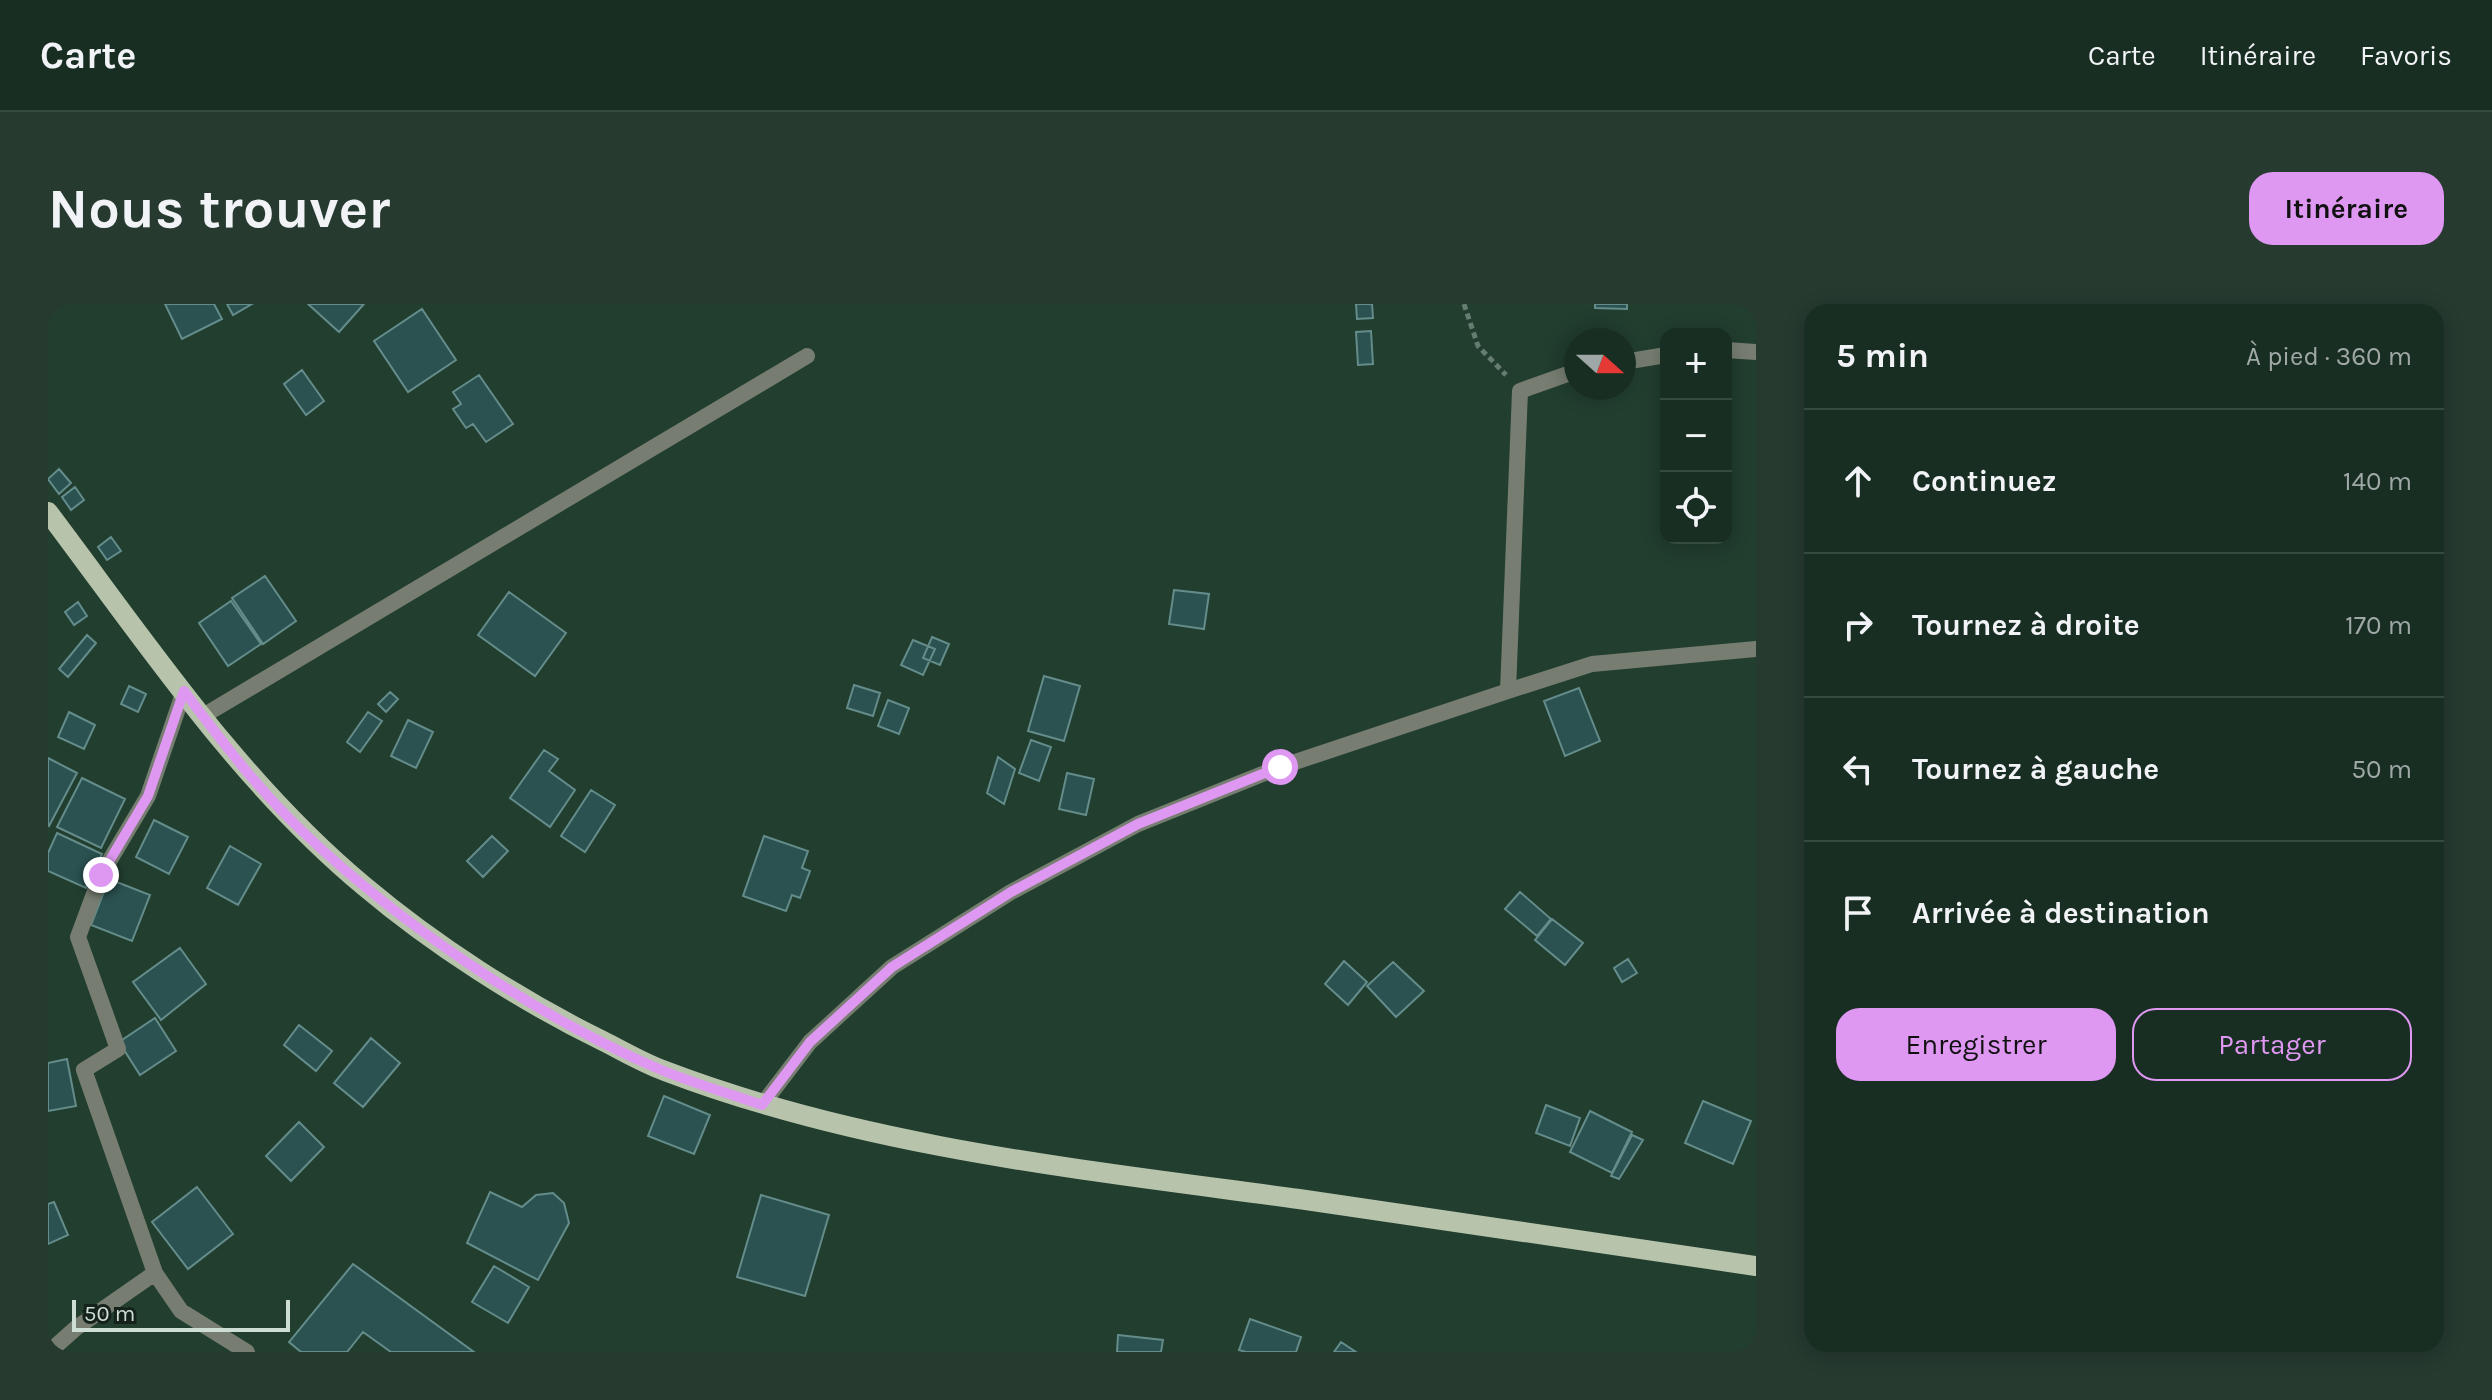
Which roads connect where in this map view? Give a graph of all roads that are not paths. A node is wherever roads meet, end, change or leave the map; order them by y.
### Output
1 (1732, 350) edge
2 (1756, 352) edge
3 (807, 356) dead end
4 (1660, 356) edge
5 (1636, 360) edge
6 (1564, 375) edge
7 (48, 512) edge
8 (1756, 649) edge
9 (184, 691) junction
10 (1508, 691) junction
11 (203, 716) junction
12 (762, 1105) junction
13 (1756, 1266) edge
14 (155, 1273) junction
15 (49, 1352) edge
16 (247, 1352) edge

1 - 2 street
3 - 11 street
4 - 5 street
6 - 10 street
7 - 9 main road
8 - 10 street
9 - 11 main road
9 - 14 street
10 - 12 street
11 - 12 main road
12 - 13 main road
14 - 15 street
14 - 16 street

